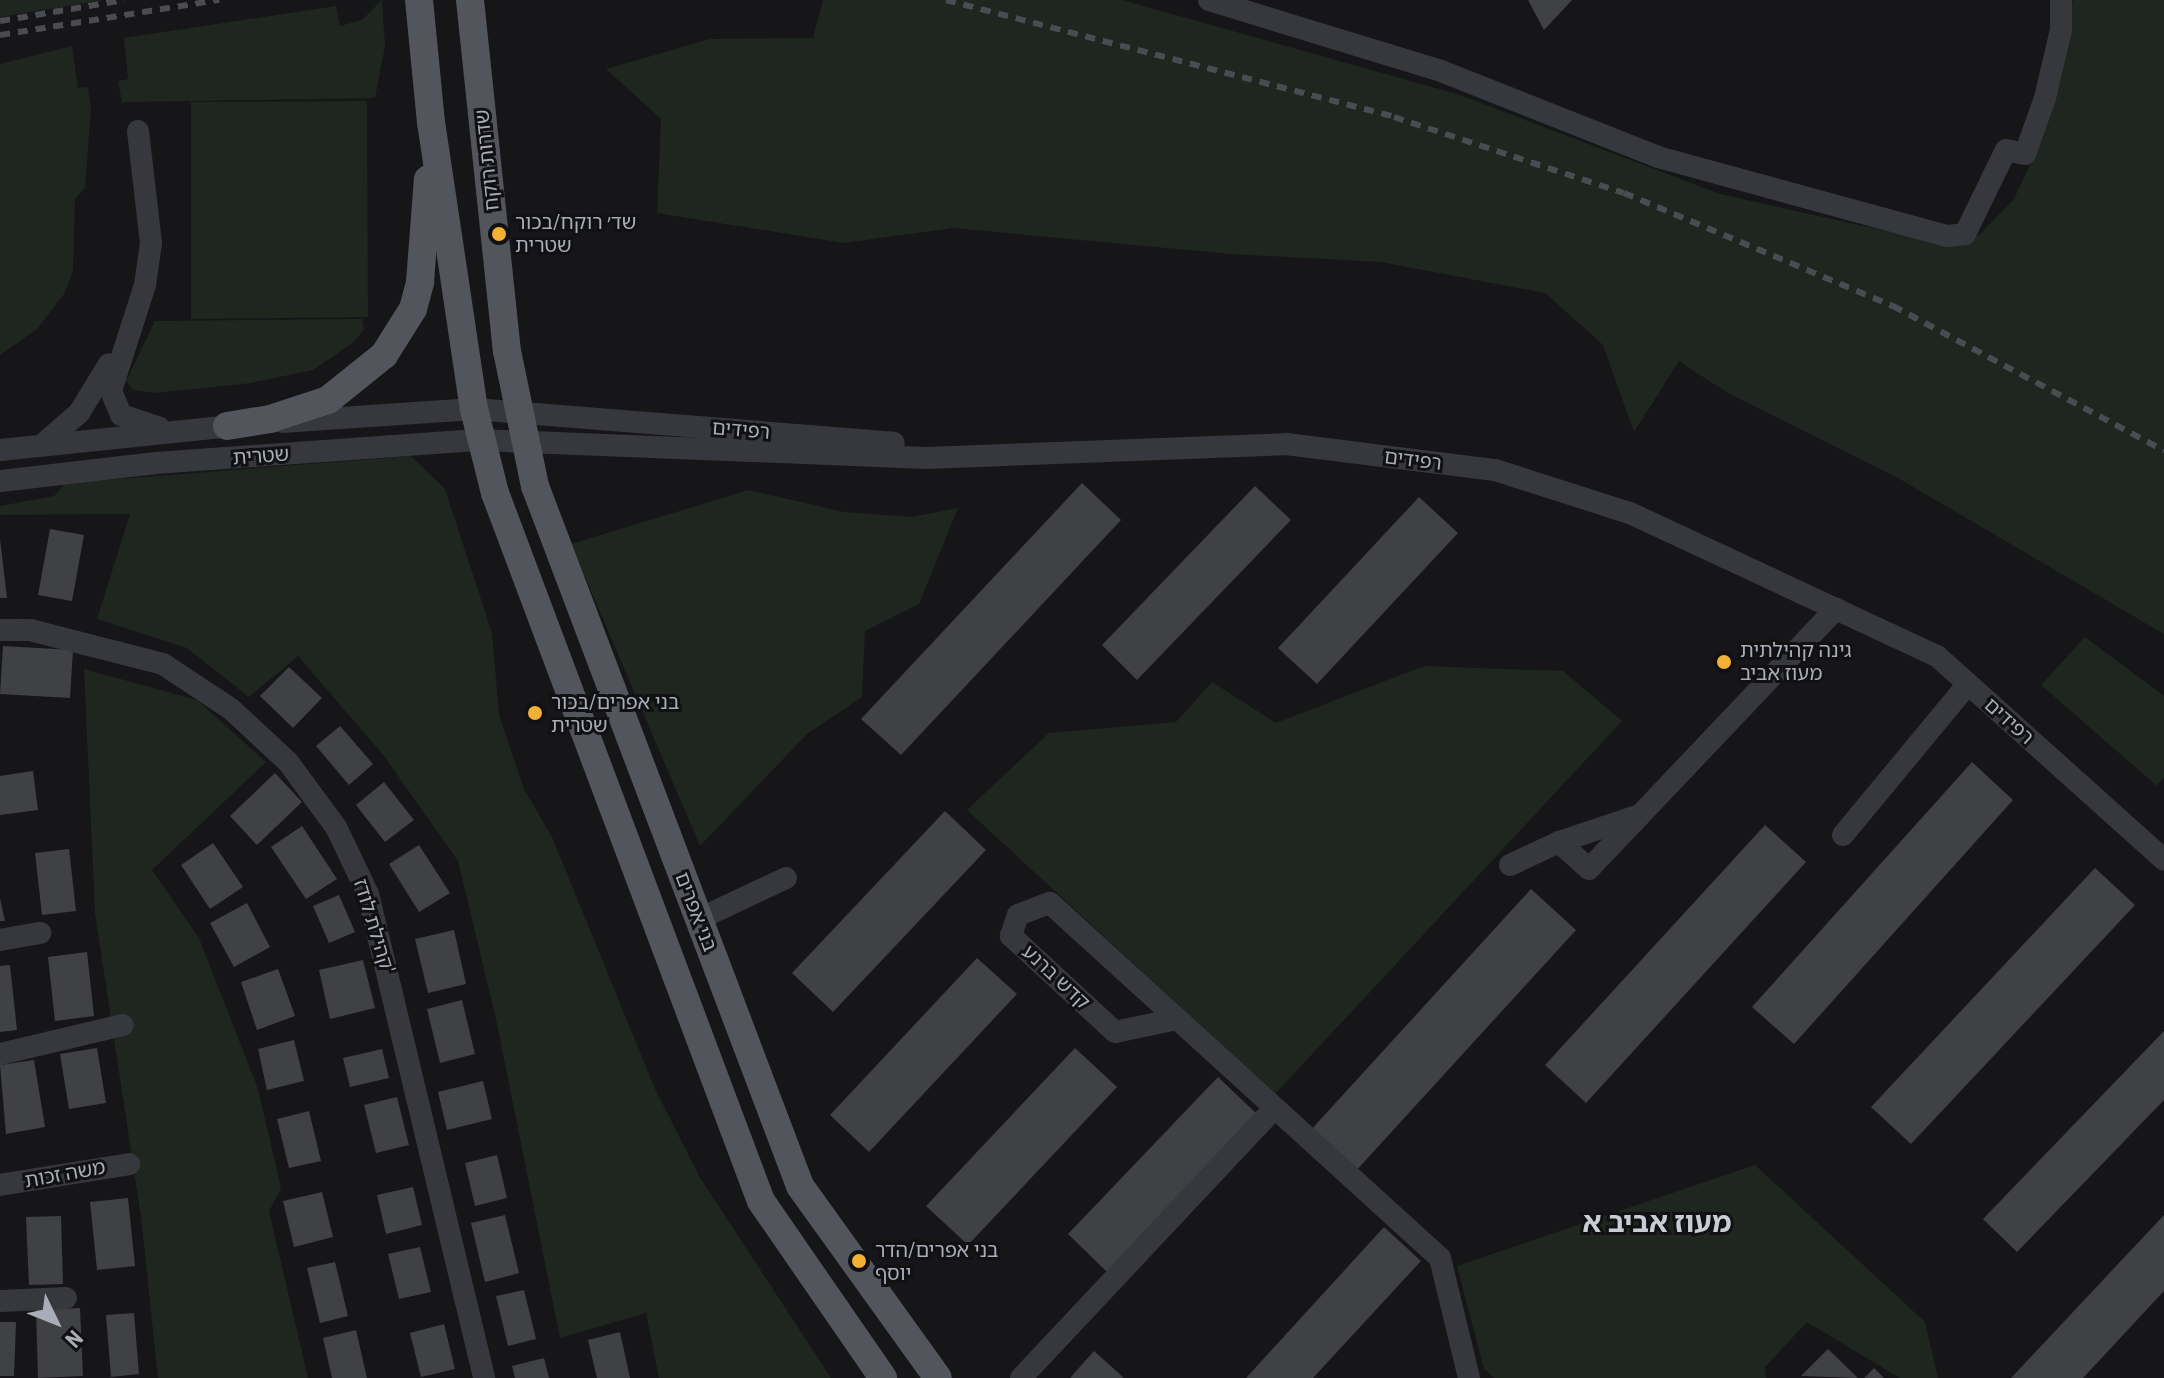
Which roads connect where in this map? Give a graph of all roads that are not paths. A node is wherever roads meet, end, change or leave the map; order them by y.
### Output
1 (419, 0) edge
2 (470, 0) edge
3 (1209, 0) edge
4 (2061, 0) edge
5 (431, 122) junction
6 (138, 131) dead end
7 (122, 343) junction
8 (474, 409) junction
9 (227, 426) junction
10 (521, 428) junction
11 (172, 430) junction
12 (480, 440) junction
13 (43, 444) junction
14 (0, 450) edge
15 (0, 481) edge
16 (1836, 609) junction
17 (0, 630) edge
18 (1968, 684) junction
19 (1640, 815) junction
20 (1843, 835) dead end
21 (1559, 842) junction
22 (2164, 860) edge
23 (1510, 865) dead end
24 (786, 878) dead end
25 (699, 919) junction
26 (40, 933) dead end
27 (0, 940) edge
28 (1177, 1019) junction
29 (123, 1025) dead end
30 (0, 1054) edge
31 (1274, 1109) junction
32 (129, 1164) dead end
33 (0, 1185) edge
34 (66, 1298) dead end
35 (0, 1301) edge
36 (484, 1378) edge
37 (883, 1378) edge
38 (938, 1378) edge
39 (1021, 1378) edge
40 (1469, 1378) edge

1 - 5 main road
2 - 10 main road, שדרות רוקח
3 - 4 street
5 - 8 main road
5 - 9 main road
6 - 7 street
7 - 11 street
7 - 13 street
8 - 9 street, שטרית
8 - 10 street, שטרית
8 - 12 main road, בני אפרים
9 - 11 street, שטרית
10 - 12 street, שטרית
10 - 16 street, רפידים
10 - 25 main road, בני אפרים
11 - 13 street, שטרית
12 - 15 street, שטרית
12 - 37 main road, בני אפרים
13 - 14 street, שטרית
16 - 18 street, רפידים
16 - 19 street
17 - 36 street, קהילת לודז'
18 - 20 street
18 - 22 street, רפידים
19 - 21 street
19 - 21 street
21 - 23 street
24 - 25 street
25 - 38 main road, בני אפרים
26 - 27 street
28 - 28 street, קדש ברנע
28 - 31 street, קדש ברנע
29 - 30 street
31 - 39 street
31 - 40 street, קדש ברנע
32 - 33 street, משה זכות
34 - 35 street

